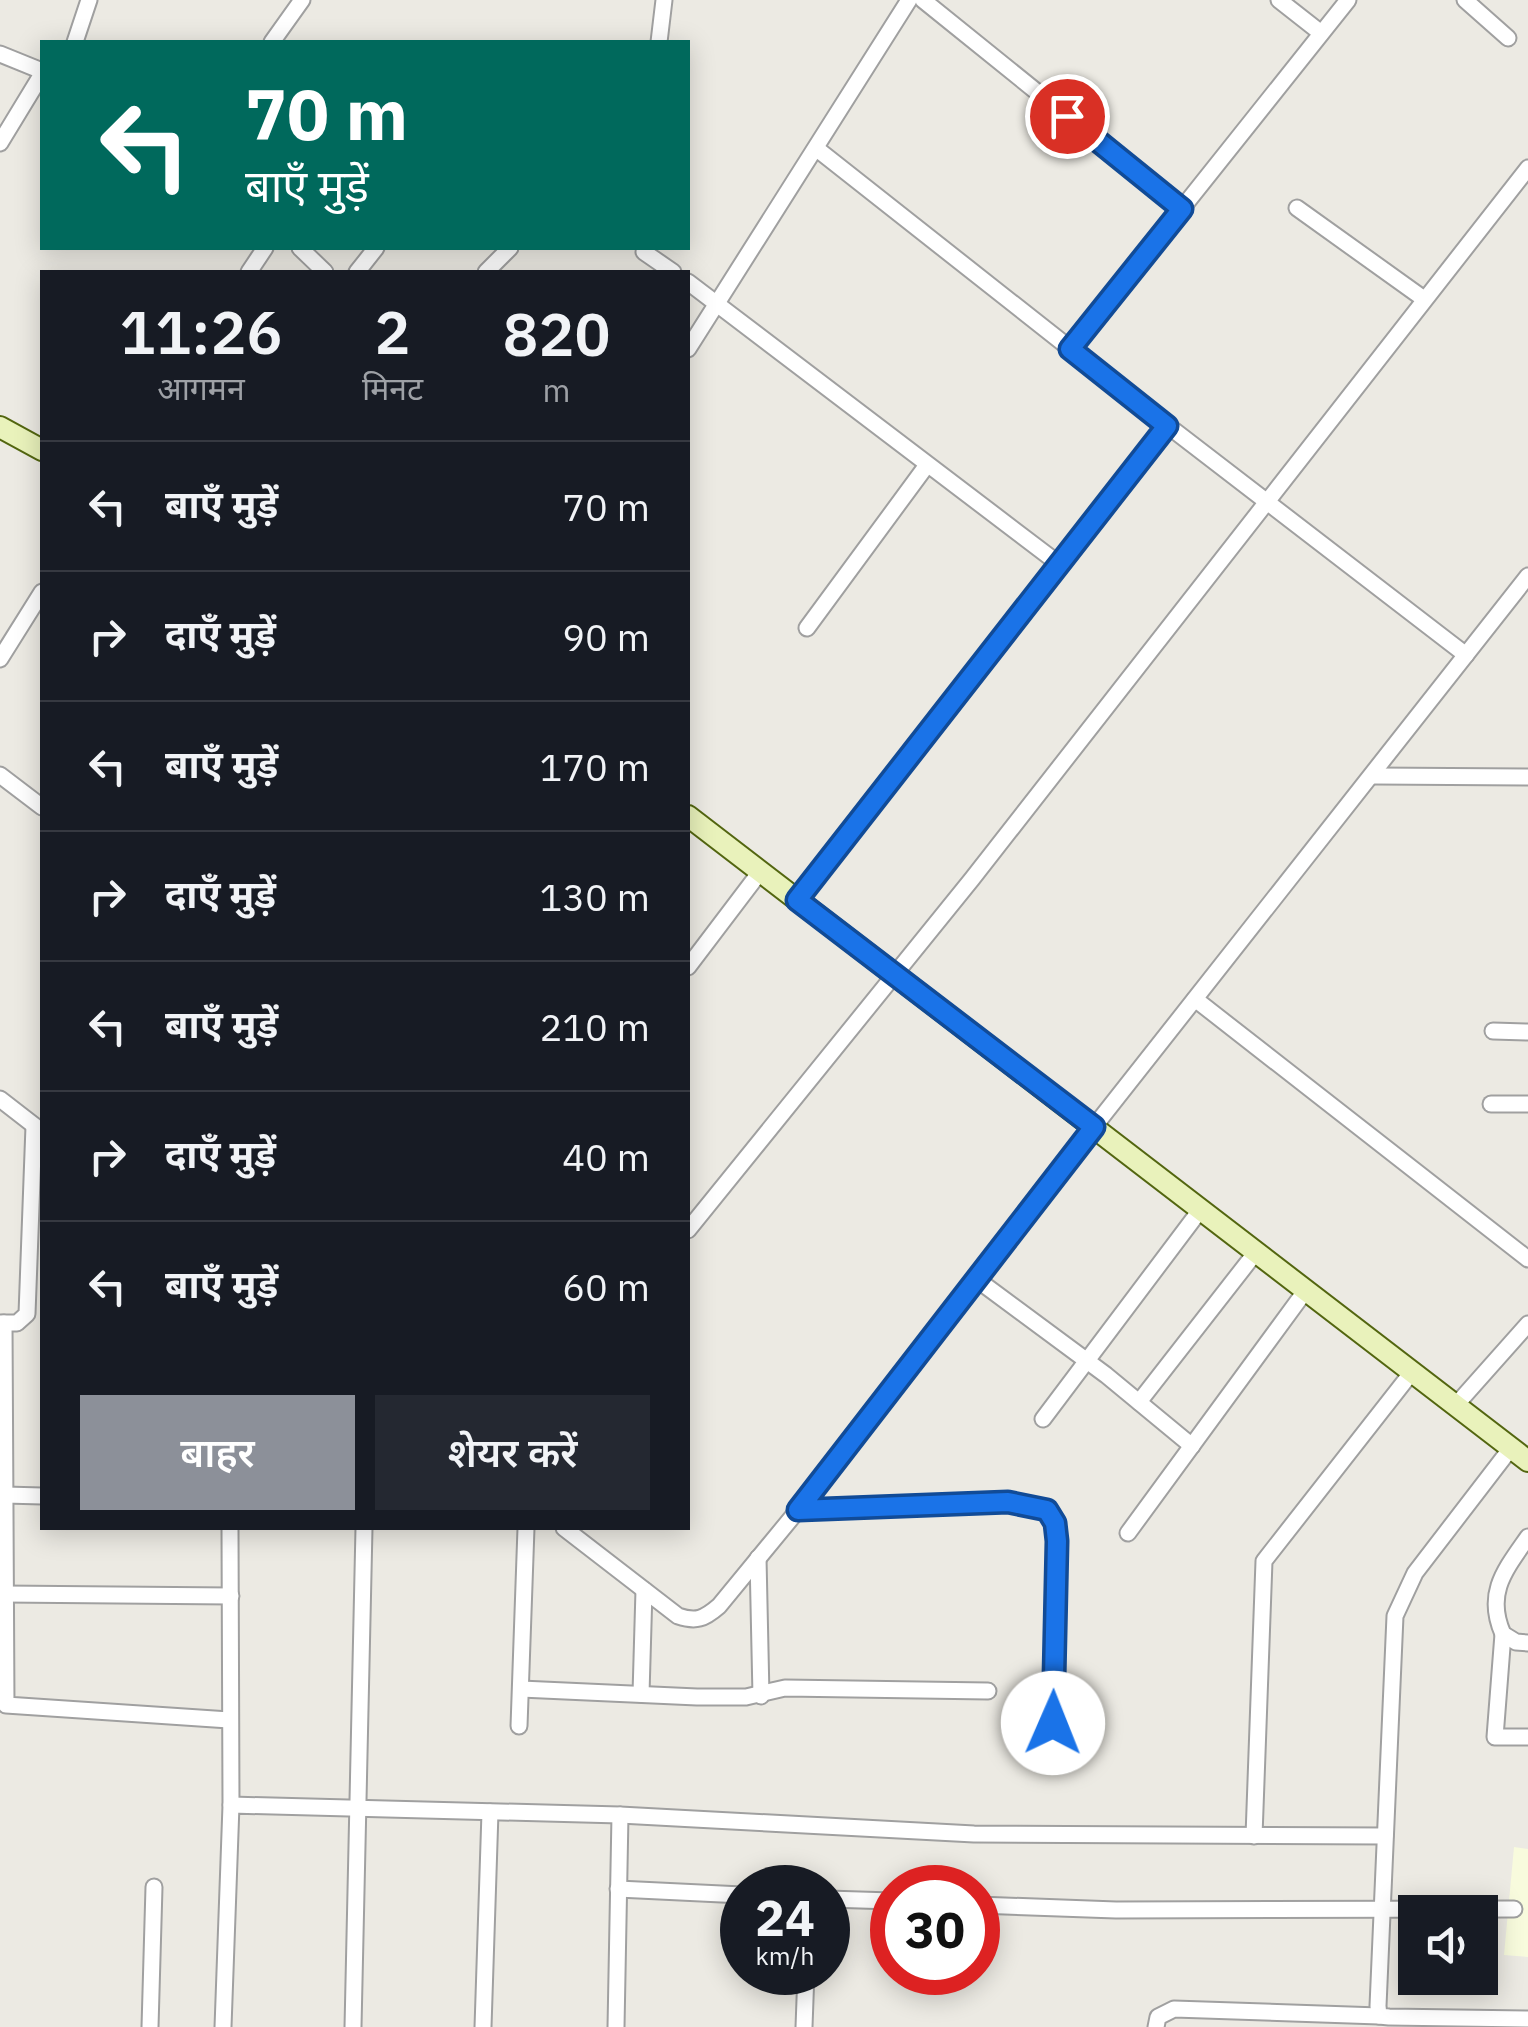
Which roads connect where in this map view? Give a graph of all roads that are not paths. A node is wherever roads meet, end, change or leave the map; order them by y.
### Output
1 (90, 0) edge
2 (302, 0) edge
3 (664, 0) edge
4 (910, 0) edge
5 (923, 0) edge
6 (1279, 0) edge
7 (1348, 0) edge
8 (1465, 0) edge
9 (1321, 33) junction
10 (1508, 38) dead end
11 (76, 40) edge
12 (273, 40) edge
13 (659, 40) edge
14 (0, 54) edge
15 (40, 72) edge
16 (40, 76) edge
17 (0, 144) edge
18 (817, 149) junction
19 (1528, 168) edge
20 (1297, 208) dead end
21 (1182, 209) junction
22 (302, 250) edge
23 (374, 250) edge
24 (508, 250) edge
25 (644, 252) dead end
26 (323, 270) edge
27 (359, 270) edge
28 (488, 270) edge
29 (670, 270) edge
30 (690, 283) edge
31 (1424, 299) junction
32 (716, 302) junction
33 (690, 346) edge
34 (1070, 349) junction
35 (0, 426) edge
36 (1167, 426) junction
37 (40, 449) edge
38 (927, 466) junction
39 (1267, 502) junction
40 (1059, 564) junction
41 (1528, 576) edge
42 (40, 595) edge
43 (807, 628) dead end
44 (1466, 655) junction
45 (0, 659) edge
46 (0, 775) edge
47 (1374, 776) junction
48 (1528, 776) edge
49 (40, 805) edge
50 (690, 821) edge
51 (760, 872) junction
52 (797, 900) junction
53 (690, 964) edge
54 (894, 974) junction
55 (1194, 999) junction
56 (1494, 1031) dead end
57 (1528, 1032) edge
58 (0, 1099) edge
59 (1491, 1104) dead end
60 (1528, 1104) edge
61 (1094, 1127) junction
62 (38, 1129) edge
63 (1201, 1210) junction
64 (690, 1228) edge
65 (1256, 1252) junction
66 (1528, 1258) edge
67 (975, 1278) junction
68 (1306, 1290) junction
69 (2, 1323) edge
70 (1528, 1324) edge
71 (1089, 1362) junction
72 (1412, 1372) junction
73 (1138, 1402) junction
74 (1456, 1405) junction
75 (1043, 1419) dead end
76 (3, 1423) edge
77 (1192, 1446) junction
78 (1520, 1454) edge
79 (5, 1495) junction
80 (40, 1496) edge
81 (798, 1510) junction
82 (230, 1530) edge
83 (364, 1530) edge
84 (526, 1530) edge
85 (567, 1530) edge
86 (1128, 1533) dead end
87 (1528, 1536) edge
88 (758, 1558) junction
89 (644, 1590) junction
90 (3, 1594) junction
91 (231, 1596) junction
92 (1503, 1634) junction
93 (1528, 1643) edge
94 (521, 1688) junction
95 (988, 1691) dead end
96 (641, 1694) junction
97 (761, 1696) junction
98 (229, 1720) junction
99 (520, 1726) dead end
100 (1528, 1737) edge
101 (1052, 1760) dead end
102 (231, 1805) junction
103 (357, 1806) junction
104 (490, 1812) junction
105 (620, 1814) junction
106 (1254, 1836) junction
107 (1385, 1836) junction
108 (154, 1886) dead end
109 (618, 1890) junction
110 (720, 1894) edge
111 (1000, 1904) edge
112 (1514, 1909) dead end
113 (1384, 1912) junction
114 (805, 1995) edge
115 (1379, 2016) junction
116 (1528, 2019) edge
117 (150, 2027) edge
118 (223, 2027) edge
119 (353, 2027) edge
120 (483, 2027) edge
121 (616, 2027) edge
122 (804, 2027) edge
123 (1156, 2027) edge

1 - 11 street
2 - 12 street
3 - 13 street
4 - 18 street
5 - 21 street
6 - 9 street
7 - 9 street
8 - 10 street
9 - 21 street
14 - 15 street
16 - 17 street
18 - 32 street
18 - 34 street
19 - 31 street
20 - 31 street
21 - 34 street
22 - 26 street
23 - 27 street
24 - 28 street
25 - 29 street
30 - 32 street
31 - 39 street
32 - 33 street
32 - 38 street
34 - 36 street
35 - 37 street
36 - 39 street
36 - 40 street
38 - 40 street
38 - 43 street
39 - 44 street
39 - 54 street
40 - 52 street
41 - 44 street
42 - 45 street
44 - 47 street
46 - 49 street
47 - 48 street
47 - 55 street
50 - 51 street
51 - 52 street
51 - 53 street
52 - 54 street
54 - 61 street
54 - 64 street
55 - 61 street
55 - 66 street
56 - 57 street
58 - 62 street
59 - 60 street
61 - 63 street
61 - 67 street
62 - 69 street
63 - 65 street
63 - 71 street
65 - 68 street
65 - 73 street
67 - 71 street
67 - 81 street
68 - 72 street
68 - 77 street
69 - 76 street
70 - 74 street
71 - 73 street
71 - 75 street
72 - 74 street
72 - 106 street
73 - 77 street
74 - 78 street
76 - 79 street
77 - 86 street
78 - 107 street
79 - 80 street
79 - 90 street
81 - 88 street
81 - 101 street
82 - 91 street
83 - 103 street
84 - 94 street
85 - 89 street
87 - 92 street
88 - 89 street
88 - 97 street
89 - 96 street
90 - 91 street
90 - 98 street
91 - 98 street
92 - 93 street
92 - 100 street
94 - 96 street
94 - 99 street
95 - 97 street
96 - 97 street
98 - 102 street
102 - 103 street
102 - 118 street
103 - 104 street
103 - 119 street
104 - 105 street
104 - 120 street
105 - 106 street
105 - 109 street
106 - 107 street
107 - 113 street
108 - 117 street
109 - 110 street
109 - 121 street
111 - 113 street
112 - 113 street
113 - 115 street
114 - 122 street
115 - 116 street
115 - 123 street

